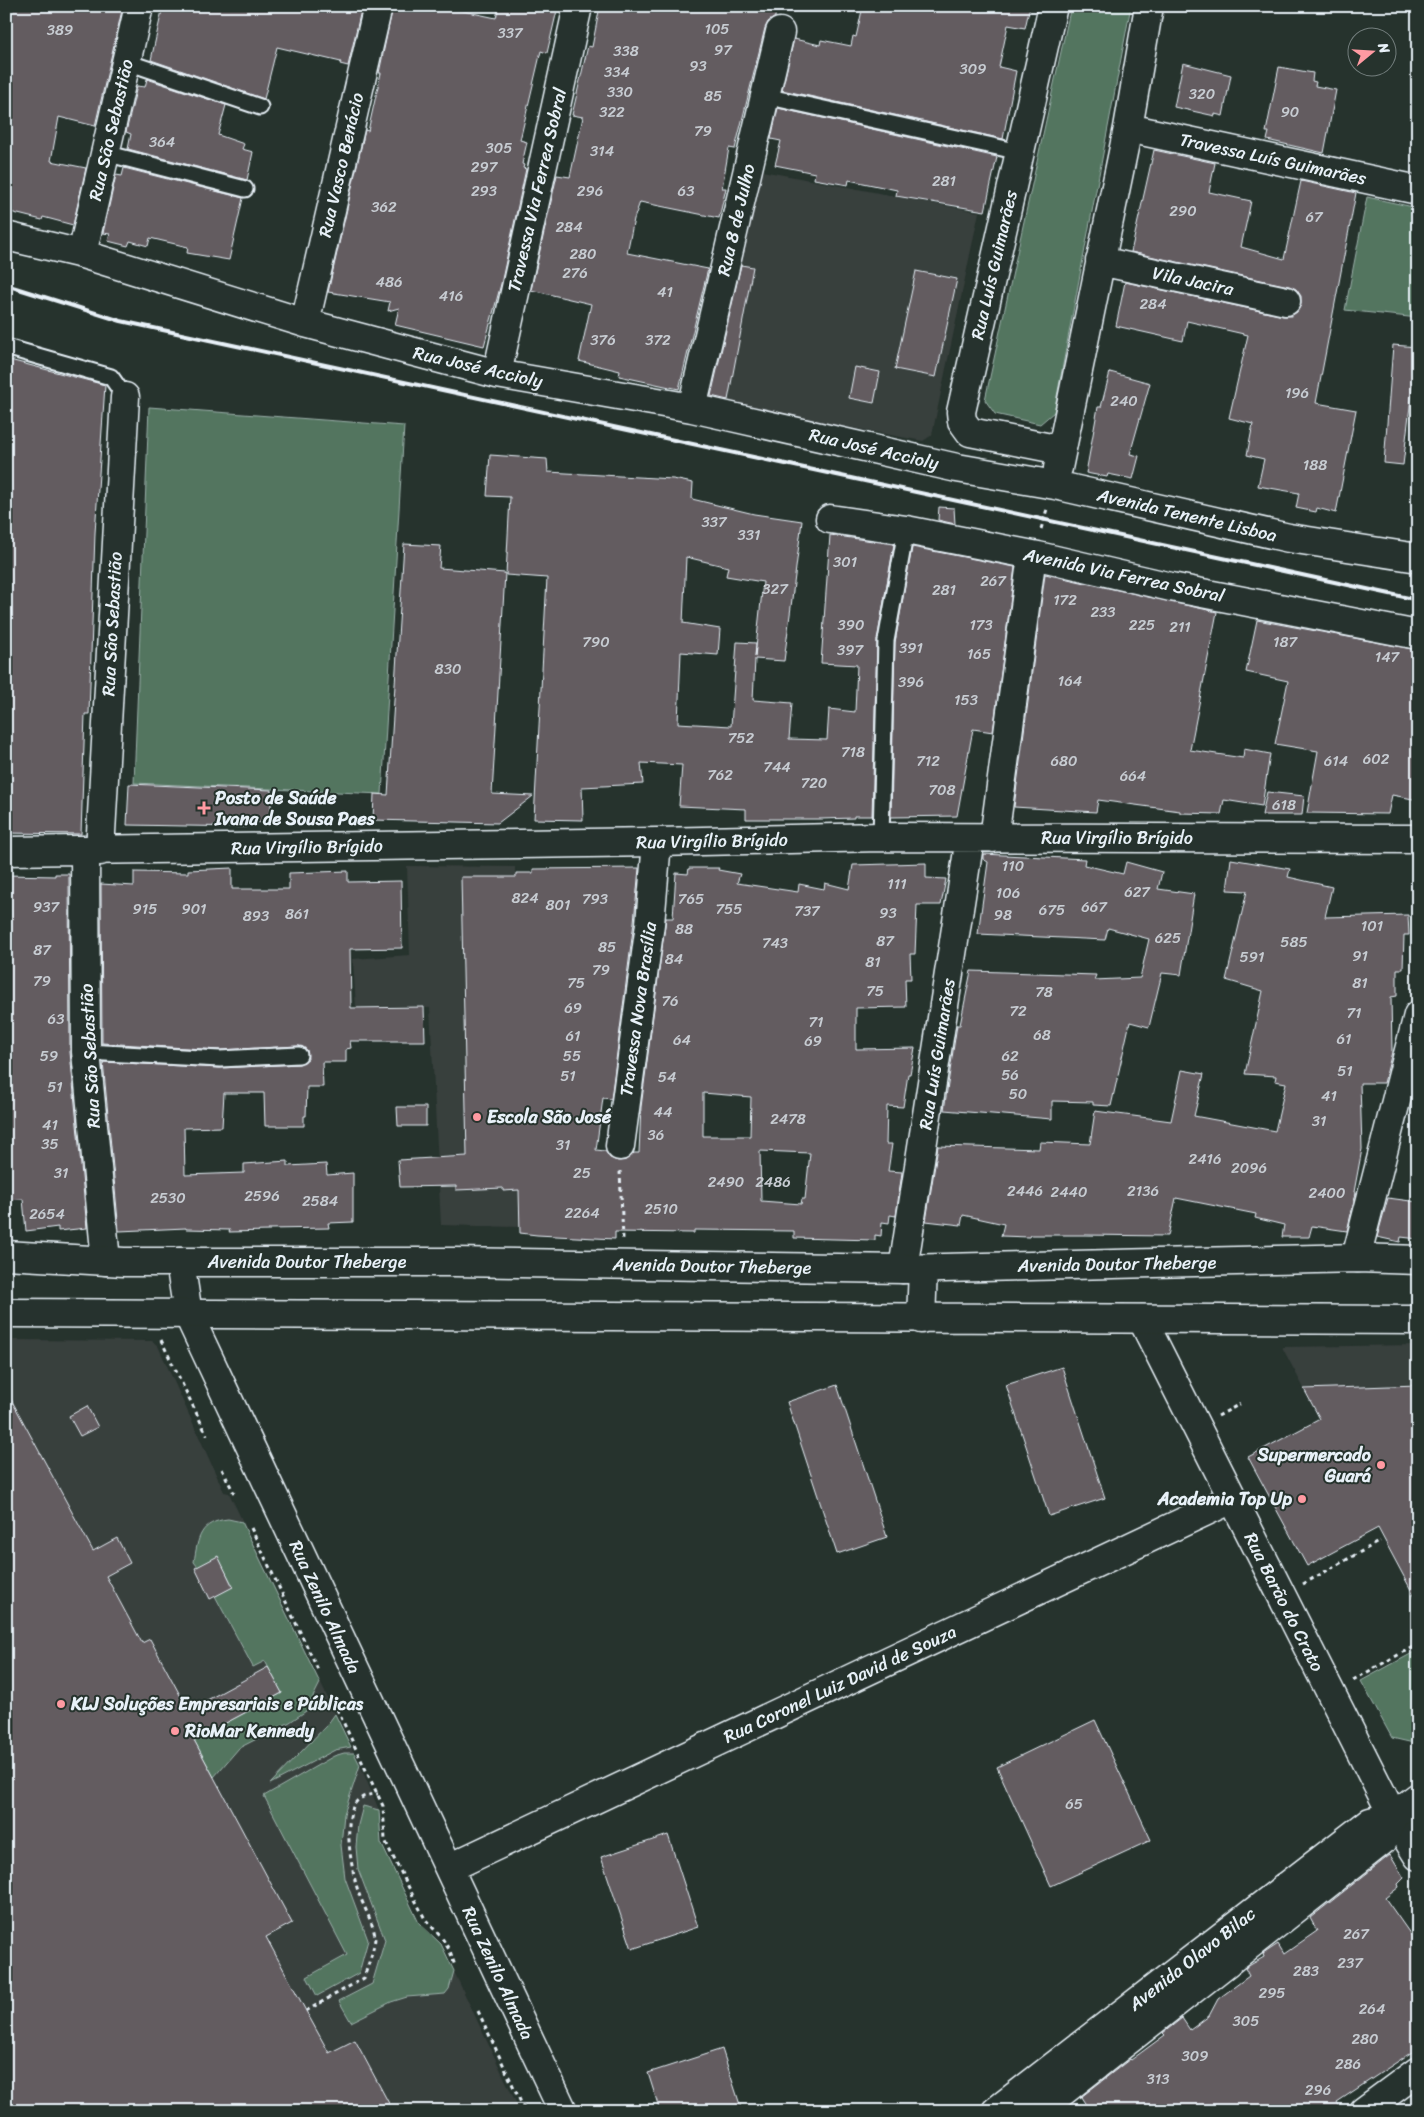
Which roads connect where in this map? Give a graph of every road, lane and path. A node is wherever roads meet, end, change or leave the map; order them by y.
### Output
1 (139, 6) edge
2 (378, 6) edge
3 (578, 6) edge
4 (1053, 6) edge
5 (1149, 6) edge
6 (780, 32) dead end
7 (126, 62) junction
8 (765, 96) junction
9 (260, 107) dead end
10 (12, 118) dead end
11 (1128, 128) junction
12 (6, 151) edge
13 (1020, 152) junction
14 (105, 153) junction
15 (245, 189) dead end
16 (1418, 190) edge
17 (6, 236) edge
18 (82, 254) junction
19 (1100, 261) junction
20 (1286, 301) dead end
21 (305, 323) junction
22 (6, 347) edge
23 (497, 374) junction
24 (125, 397) joint
25 (692, 408) junction
26 (1061, 450) junction
27 (957, 468) joint
28 (1055, 485) junction
29 (830, 518) dead end
30 (906, 530) junction
31 (1032, 555) junction
32 (1418, 558) edge
33 (1418, 635) edge
34 (881, 837) junction
35 (982, 838) junction
36 (1418, 839) edge
37 (658, 842) junction
38 (92, 850) junction
39 (6, 851) edge
40 (1418, 1015) edge
41 (86, 1052) junction
42 (299, 1054) dead end
43 (620, 1146) joint
44 (6, 1254) edge
45 (1358, 1258) junction
46 (1418, 1260) edge
47 (106, 1261) junction
48 (180, 1262) junction
49 (623, 1265) junction
50 (913, 1269) junction
51 (6, 1313) edge
52 (188, 1314) junction
53 (921, 1319) junction
54 (1142, 1319) junction
55 (1418, 1320) edge
56 (156, 1336) dead end
57 (1240, 1404) dead end
58 (1214, 1418) dead end
59 (207, 1435) dead end
60 (222, 1469) dead end
61 (234, 1493) dead end
62 (1232, 1499) junction
63 (251, 1528) dead end
64 (1380, 1541) dead end
65 (1300, 1585) dead end
66 (1418, 1644) edge
67 (319, 1672) dead end
68 (1352, 1680) dead end
69 (337, 1709) dead end
70 (378, 1794) junction
71 (1418, 1797) edge
72 (1393, 1816) junction
73 (1418, 1856) edge
74 (449, 1868) junction
75 (455, 1966) dead end
76 (306, 2011) dead end
77 (478, 2011) dead end
78 (1418, 2071) edge
79 (525, 2111) edge
80 (563, 2111) edge
81 (996, 2111) edge
82 (1038, 2111) edge
83 (1364, 2111) edge

1 - 7 street, Rua São Sebastião
2 - 21 street, Rua Vasco Benácio
3 - 23 street, Travessa Via Ferrea Sobral
4 - 13 street, Rua Luís Guimarães
5 - 11 street
6 - 8 street, Rua 8 de Julho
7 - 9 lane
7 - 14 street, Rua São Sebastião
8 - 13 lane
8 - 25 street, Rua 8 de Julho
10 - 12 path
11 - 16 street, Travessa Luís Guimarães
11 - 19 street
13 - 26 street, Rua Luís Guimarães
14 - 15 lane
14 - 18 street, Rua São Sebastião
17 - 18 street, Rua José Accioly
18 - 21 street, Rua José Accioly
19 - 20 street, Vila Jacira
19 - 26 street
21 - 23 street, Rua José Accioly
22 - 24 lane
23 - 25 street, Rua José Accioly
24 - 38 street, Rua São Sebastião
25 - 27 street, Rua José Accioly
26 - 28 street
27 - 28 street, Avenida Tenente Lisboa
28 - 31 path
28 - 32 street, Avenida Tenente Lisboa
29 - 30 street, Avenida Via Ferrea Sobral
30 - 31 street, Avenida Via Ferrea Sobral
30 - 34 lane
31 - 33 street, Avenida Via Ferrea Sobral
31 - 35 street, Rua Luís Guimarães
34 - 35 street, Rua Virgílio Brígido
34 - 37 street, Rua Virgílio Brígido
35 - 36 street, Rua Virgílio Brígido
35 - 50 street, Rua Luís Guimarães
37 - 38 street, Rua Virgílio Brígido
37 - 43 street, Travessa Nova Brasília
38 - 39 street, Rua Virgílio Brígido
38 - 41 street, Rua São Sebastião
40 - 45 street
41 - 42 lane
41 - 47 street, Rua São Sebastião
43 - 49 path
44 - 47 street, Avenida Doutor Theberge
45 - 46 street, Avenida Doutor Theberge
45 - 50 street, Avenida Doutor Theberge
47 - 48 street, Avenida Doutor Theberge
48 - 49 street, Avenida Doutor Theberge
48 - 52 street, Rua Zenilo Almada
49 - 50 street, Avenida Doutor Theberge
50 - 53 street, Rua Luís Guimarães
51 - 52 street
52 - 53 street
52 - 74 street, Rua Zenilo Almada
53 - 54 street
54 - 55 street
54 - 62 street, Rua Barão do Crato
56 - 59 path
57 - 58 path
60 - 61 path
62 - 72 street, Rua Barão do Crato
62 - 74 street, Rua Coronel Luiz David de Souza
63 - 67 path
64 - 65 path
66 - 68 path
69 - 70 path
70 - 75 path
70 - 76 path
71 - 72 street, Avenida Olavo Bilac
72 - 73 street, Rua Barão do Crato
72 - 81 street, Avenida Olavo Bilac
72 - 82 street, Avenida Olavo Bilac
74 - 80 street, Rua Zenilo Almada
77 - 79 path
78 - 83 street

